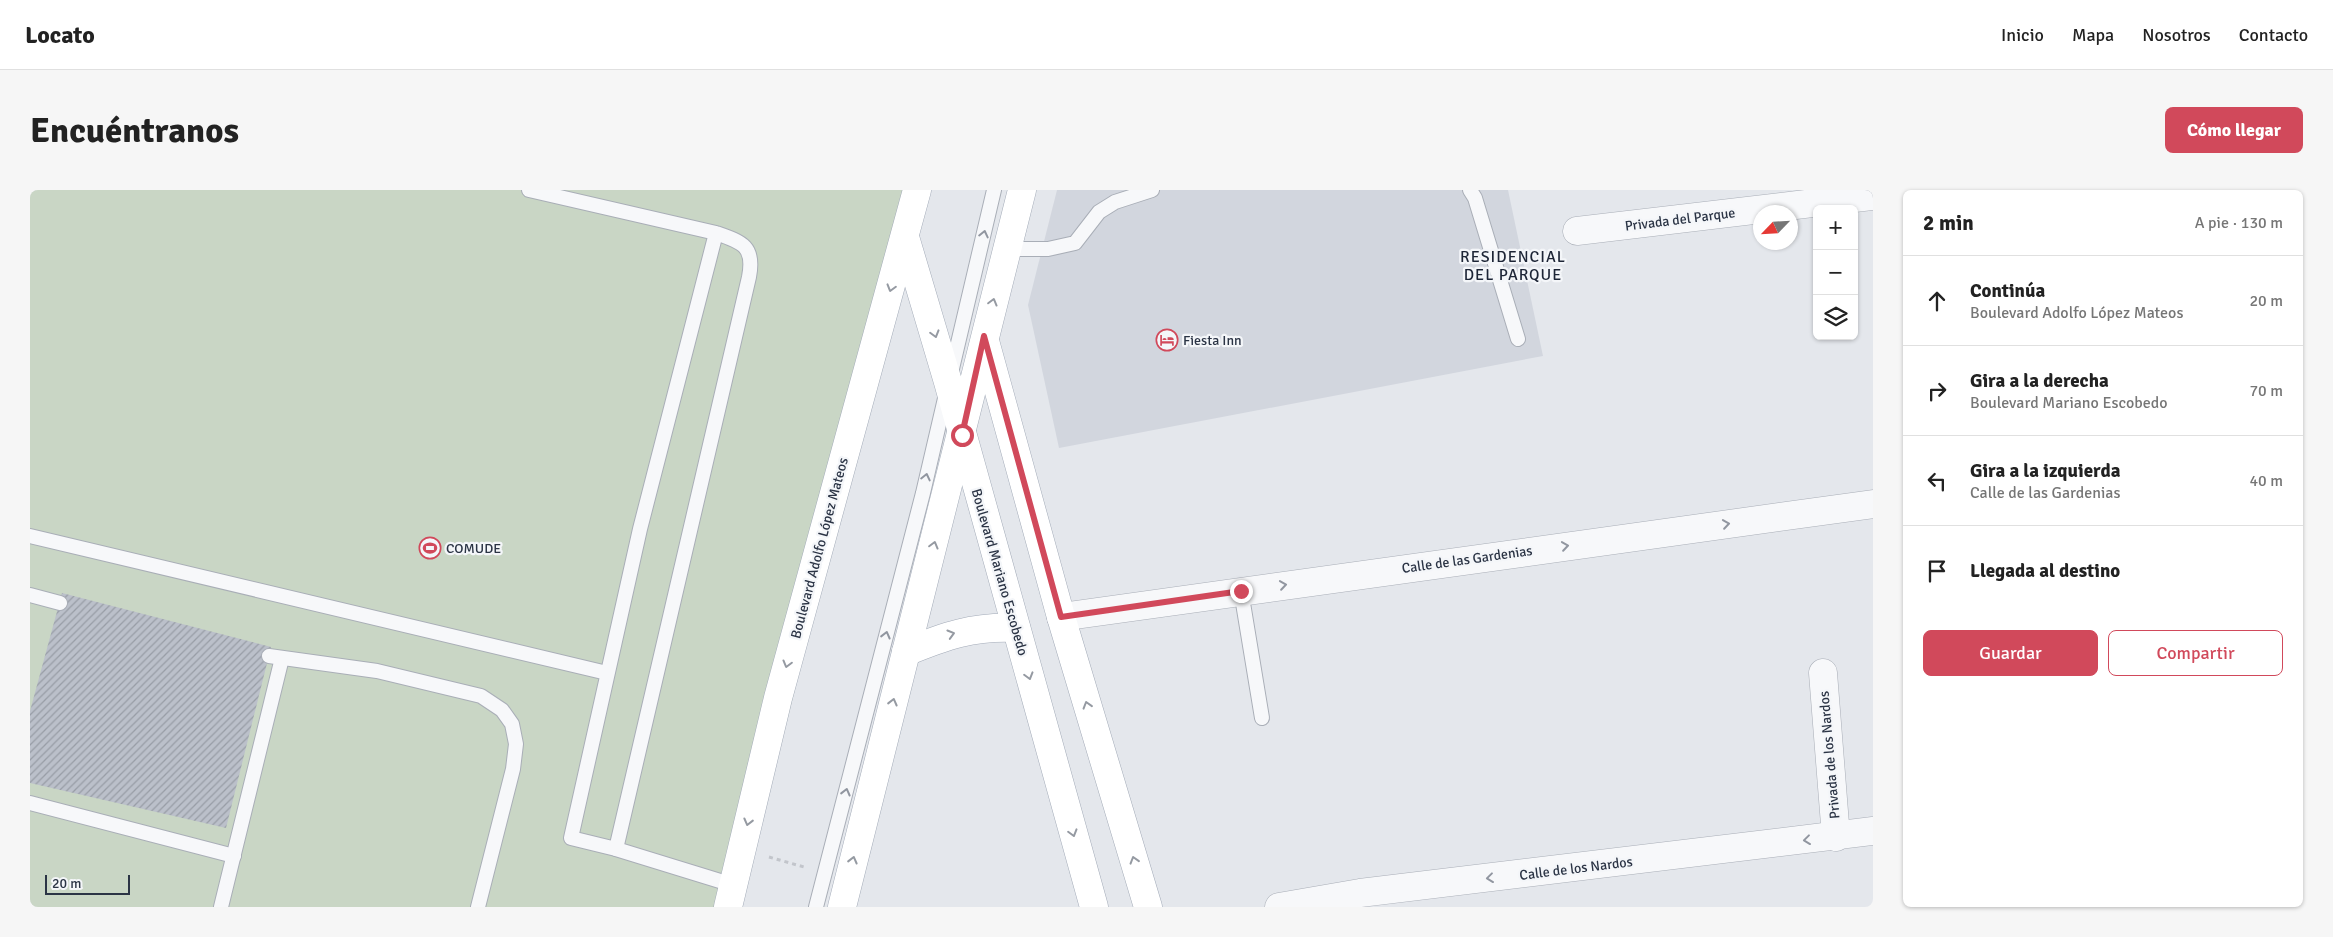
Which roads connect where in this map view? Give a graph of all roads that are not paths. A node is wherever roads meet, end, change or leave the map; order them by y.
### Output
1 (529, 190) edge
2 (917, 190) edge
3 (994, 190) edge
4 (1022, 190) edge
5 (1152, 190) edge
6 (1470, 190) edge
7 (1873, 196) edge
8 (1577, 231) dead end
9 (716, 232) junction
10 (905, 237) junction
11 (1008, 249) junction
12 (984, 336) junction
13 (1518, 339) dead end
14 (948, 382) junction
15 (962, 435) junction
16 (1873, 504) edge
17 (30, 536) edge
18 (1241, 591) junction
19 (30, 595) edge
20 (60, 603) dead end
21 (1061, 617) junction
22 (1016, 628) junction
23 (906, 652) junction
24 (607, 673) junction
25 (1823, 673) dead end
26 (1262, 718) dead end
27 (30, 803) edge
28 (1873, 831) edge
29 (1836, 837) junction
30 (616, 850) junction
31 (234, 856) junction
32 (730, 896) edge
33 (222, 907) edge
34 (478, 907) edge
35 (816, 907) edge
36 (842, 907) edge
37 (1094, 907) edge
38 (1148, 907) edge
39 (1279, 907) edge

1 - 9 lane
2 - 10 main road, Boulevard Adolfo López Mateos
14 -> 3 lane
4 - 11 main road
5 - 11 lane
6 - 13 lane
7 - 8 street, Privada del Parque
9 - 24 lane
9 - 30 lane
10 -> 14 main road, Boulevard Mariano Escobedo
10 -> 32 main road, Boulevard Adolfo López Mateos
12 -> 11 main road
12 - 15 main road
12 - 21 main road
14 - 15 main road, Boulevard Mariano Escobedo
35 -> 14 lane
15 - 22 main road, Boulevard Mariano Escobedo
23 -> 15 main road
18 -> 16 street, Calle de las Gardenias
17 - 24 lane
18 - 21 street, Calle de las Gardenias
18 - 26 lane
19 - 20 lane
38 -> 21 main road
23 -> 22 main road
22 -> 37 main road, Boulevard Mariano Escobedo
36 -> 23 main road
24 - 30 lane
25 - 29 street, Privada de los Nardos
27 - 31 lane
28 - 29 street, Calle de los Nardos
29 -> 39 street, Calle de los Nardos
30 - 32 lane
31 - 33 lane
31 - 34 lane

